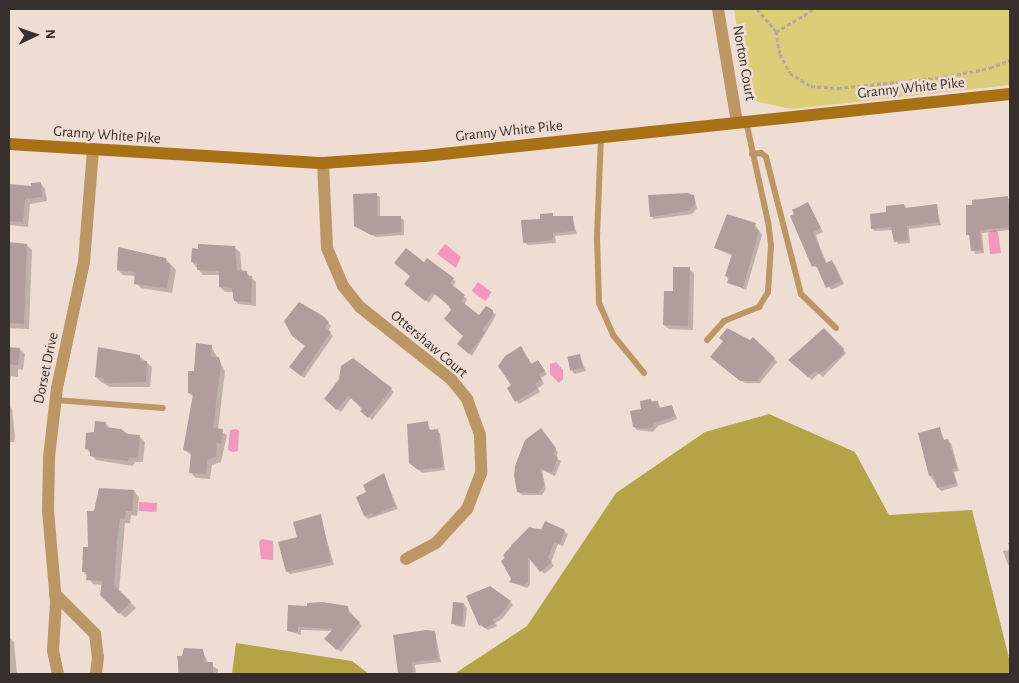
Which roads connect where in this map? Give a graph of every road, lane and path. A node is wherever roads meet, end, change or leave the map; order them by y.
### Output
1 (718, 9) edge
2 (756, 9) edge
3 (814, 9) edge
4 (776, 32) junction
5 (1010, 60) edge
6 (1010, 94) edge
7 (742, 122) junction
8 (601, 137) junction
9 (9, 144) edge
10 (93, 151) junction
11 (752, 154) junction
12 (323, 163) junction
13 (836, 328) dead end
14 (707, 340) dead end
15 (644, 374) dead end
16 (55, 400) junction
17 (163, 408) dead end
18 (406, 558) dead end
19 (55, 594) junction
20 (58, 674) edge
21 (96, 674) edge

1 - 7 street, Norton Court
2 - 4 path
3 - 4 path
4 - 5 path
6 - 7 main road, Granny White Pike
7 - 8 main road, Granny White Pike
7 - 11 lane
8 - 12 main road, Granny White Pike
8 - 15 lane
9 - 10 main road, Granny White Pike
10 - 12 main road, Granny White Pike
10 - 16 street, Dorset Drive
11 - 13 lane
11 - 14 lane
12 - 18 street, Ottershaw Court
16 - 17 lane
16 - 19 street, Dorset Drive
19 - 20 street, Dorset Drive
19 - 21 street

